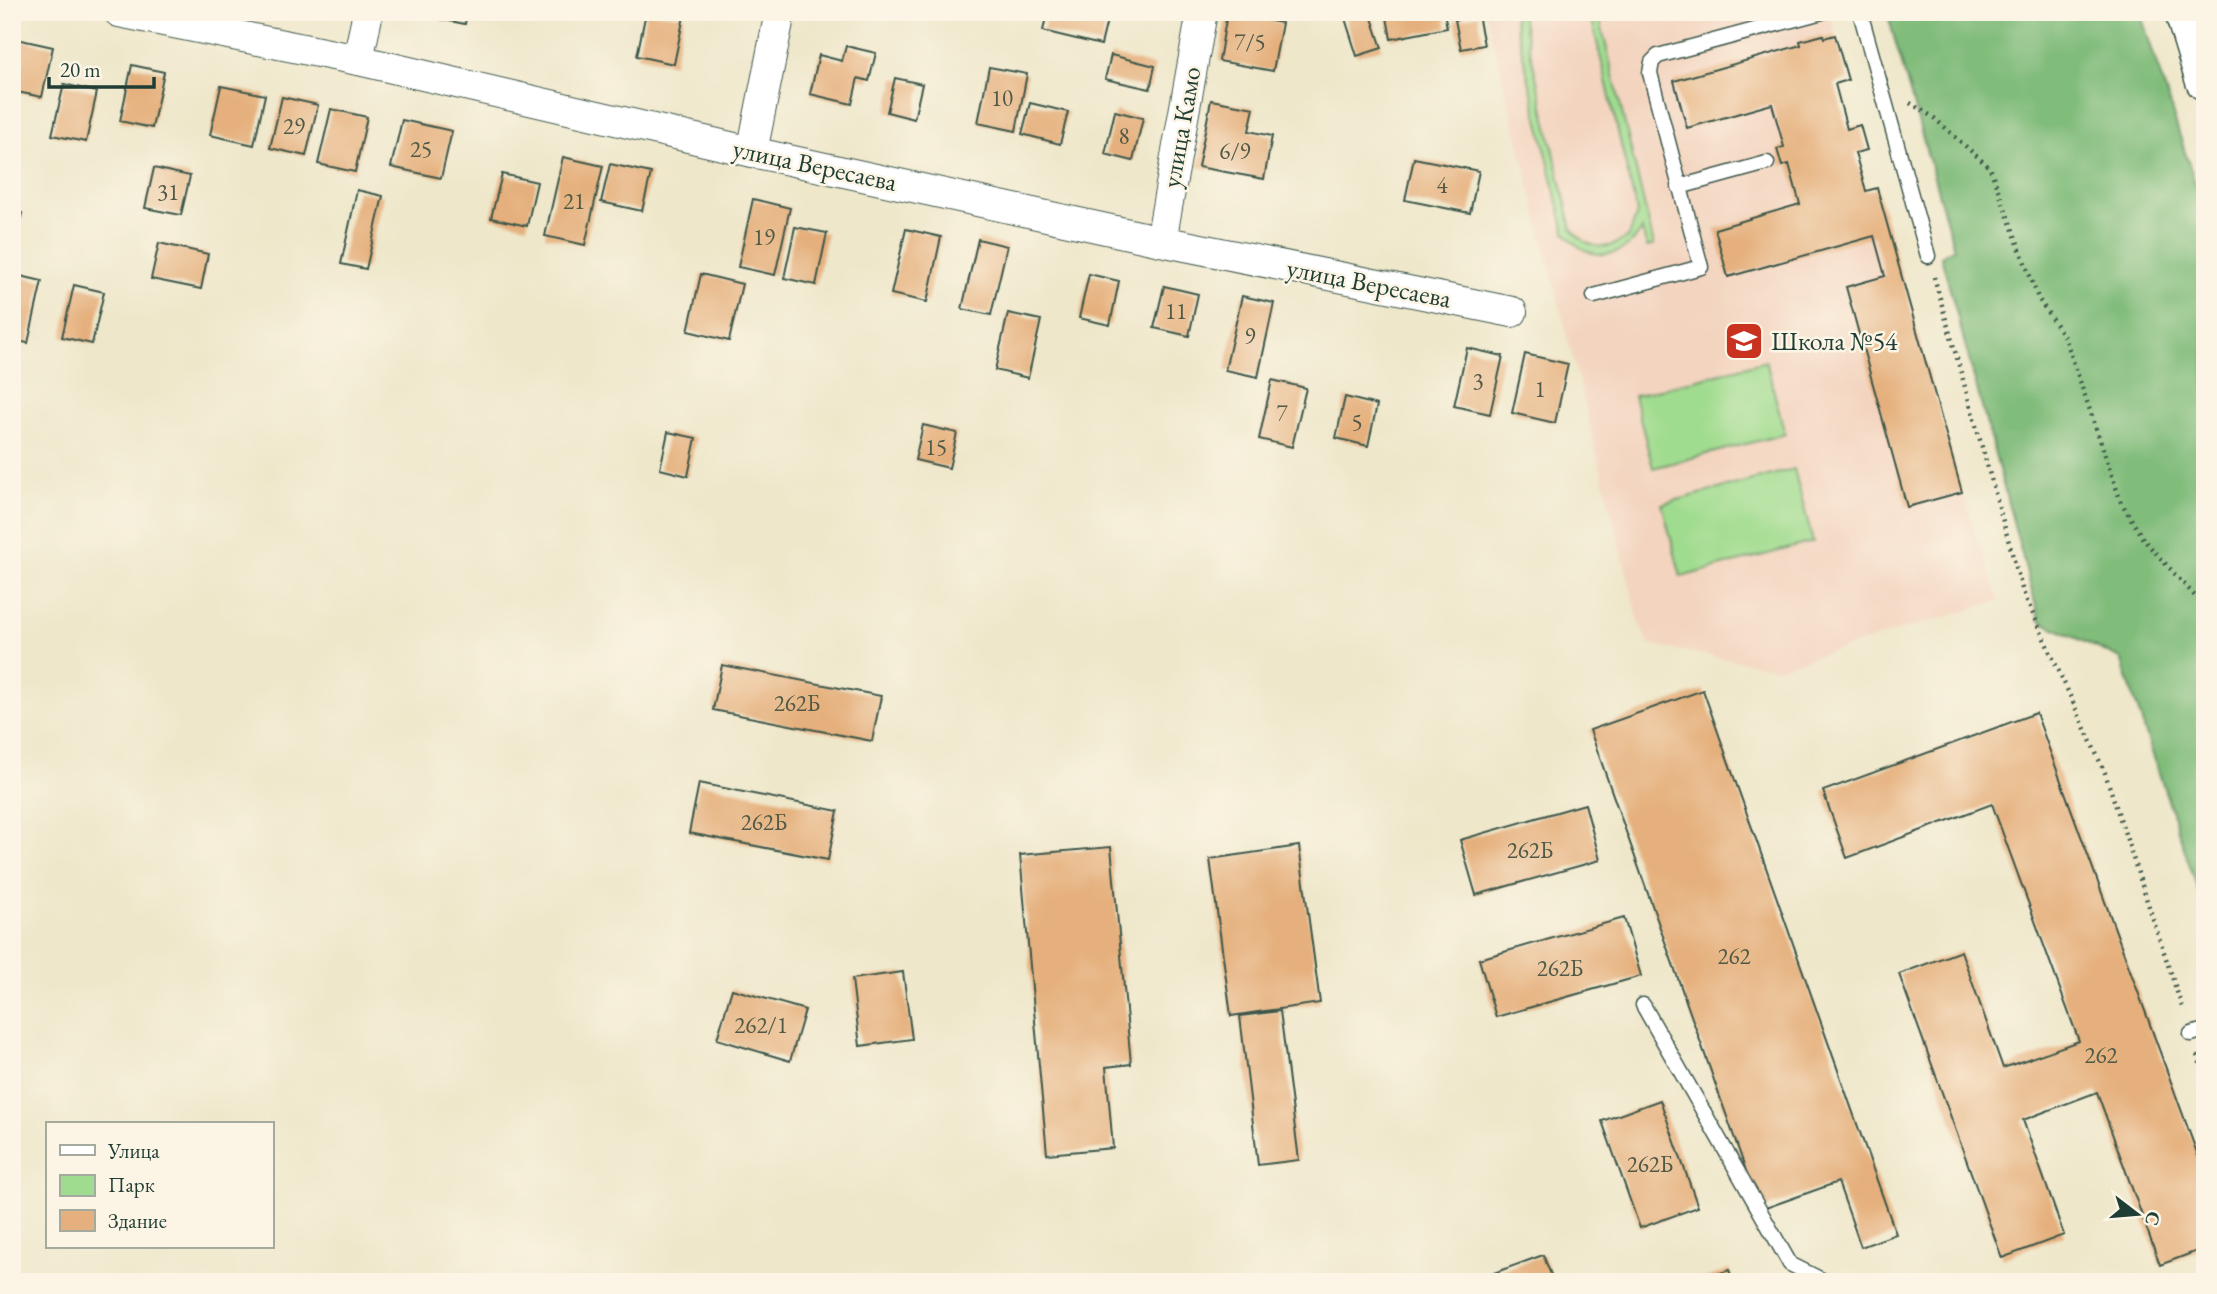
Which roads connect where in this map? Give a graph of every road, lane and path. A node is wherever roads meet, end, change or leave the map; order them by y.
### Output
1 (119, 12) edge
2 (368, 12) edge
3 (780, 12) edge
4 (1202, 12) edge
5 (1822, 12) edge
6 (1860, 12) edge
7 (2184, 12) edge
8 (358, 60) junction
9 (2205, 81) edge
10 (1880, 84) junction
11 (752, 152) junction
12 (1767, 163) dead end
13 (1679, 187) junction
14 (1161, 241) junction
15 (1928, 256) joint
16 (1594, 296) dead end
17 (1512, 312) dead end
18 (2205, 607) edge
19 (1643, 1005) dead end
20 (2198, 1032) edge
21 (2205, 1076) edge
22 (1826, 1282) edge

1 - 8 street, улица Вересаева
2 - 8 street
3 - 11 street
4 - 14 street, улица Камо
5 - 13 lane
6 - 10 lane
7 - 9 main road
8 - 11 street, улица Вересаева
10 - 15 lane
10 - 18 path
11 - 14 street, улица Вересаева
12 - 13 lane
13 - 16 lane
14 - 17 street, улица Вересаева
15 - 20 path
19 - 22 lane
20 - 21 path

